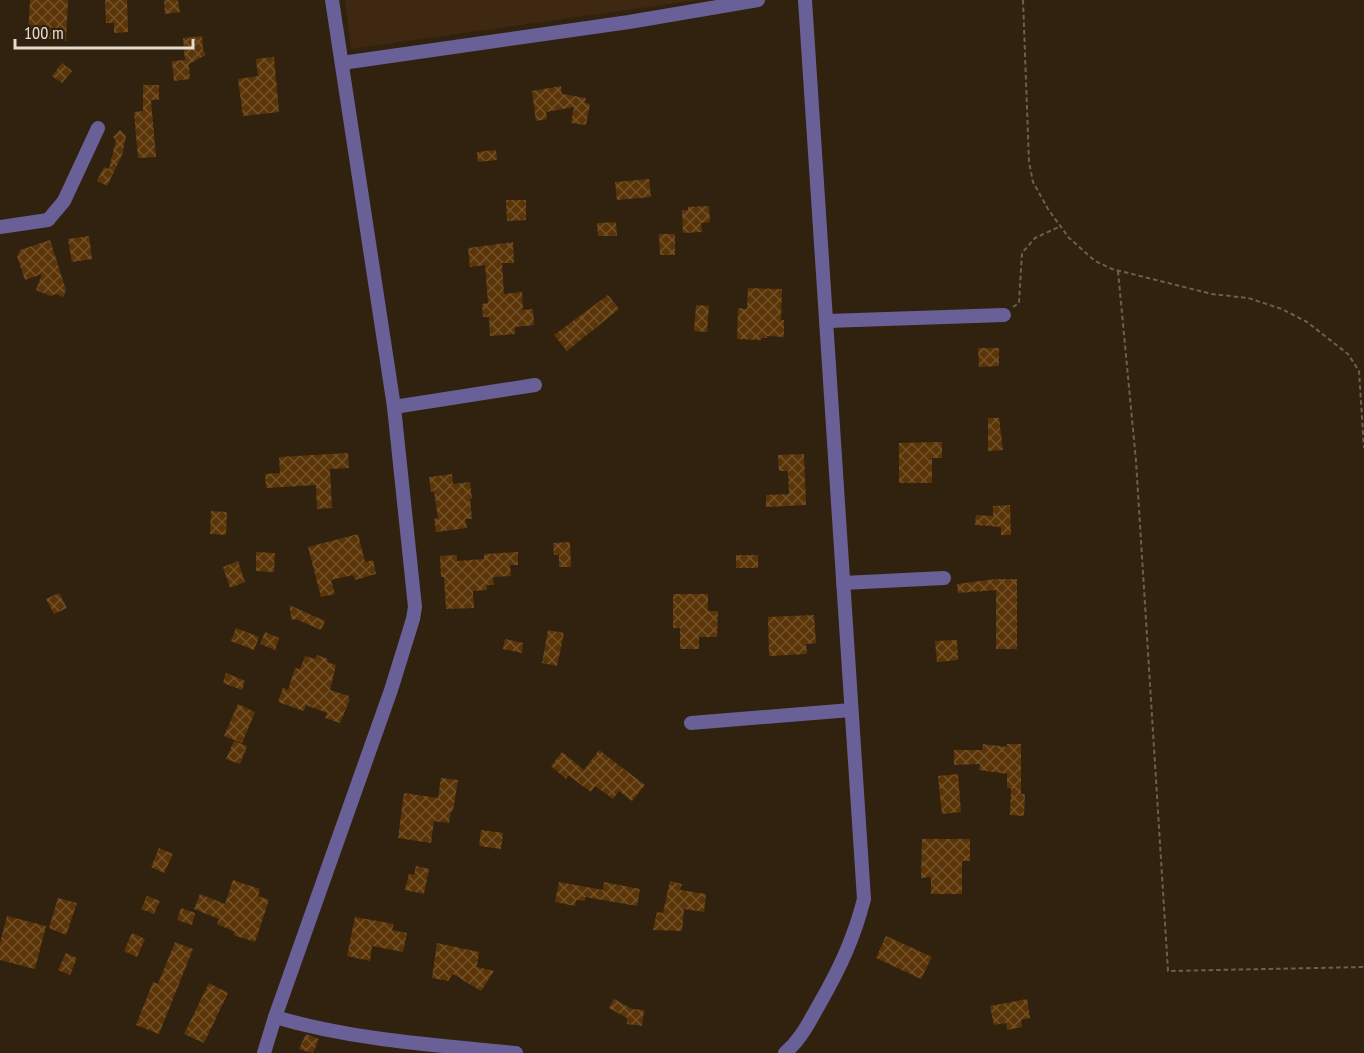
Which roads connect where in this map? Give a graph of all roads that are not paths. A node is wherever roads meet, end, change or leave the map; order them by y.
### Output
1 (332, 0) edge
2 (758, 0) edge
3 (805, 0) edge
4 (342, 63) junction
5 (98, 128) dead end
6 (0, 227) edge
7 (1004, 315) road end
8 (827, 321) junction
9 (535, 385) dead end
10 (394, 407) junction
11 (944, 578) dead end
12 (843, 583) junction
13 (851, 710) junction
14 (691, 723) dead end
15 (275, 1017) junction
16 (264, 1053) edge
17 (516, 1053) edge
18 (785, 1053) edge

1 - 4 street
2 - 4 street
3 - 8 street
4 - 10 street
5 - 6 street
7 - 8 street
8 - 12 street
9 - 10 street
10 - 15 street
11 - 12 street
12 - 13 street
13 - 14 street
13 - 18 street
15 - 16 street
15 - 17 street

